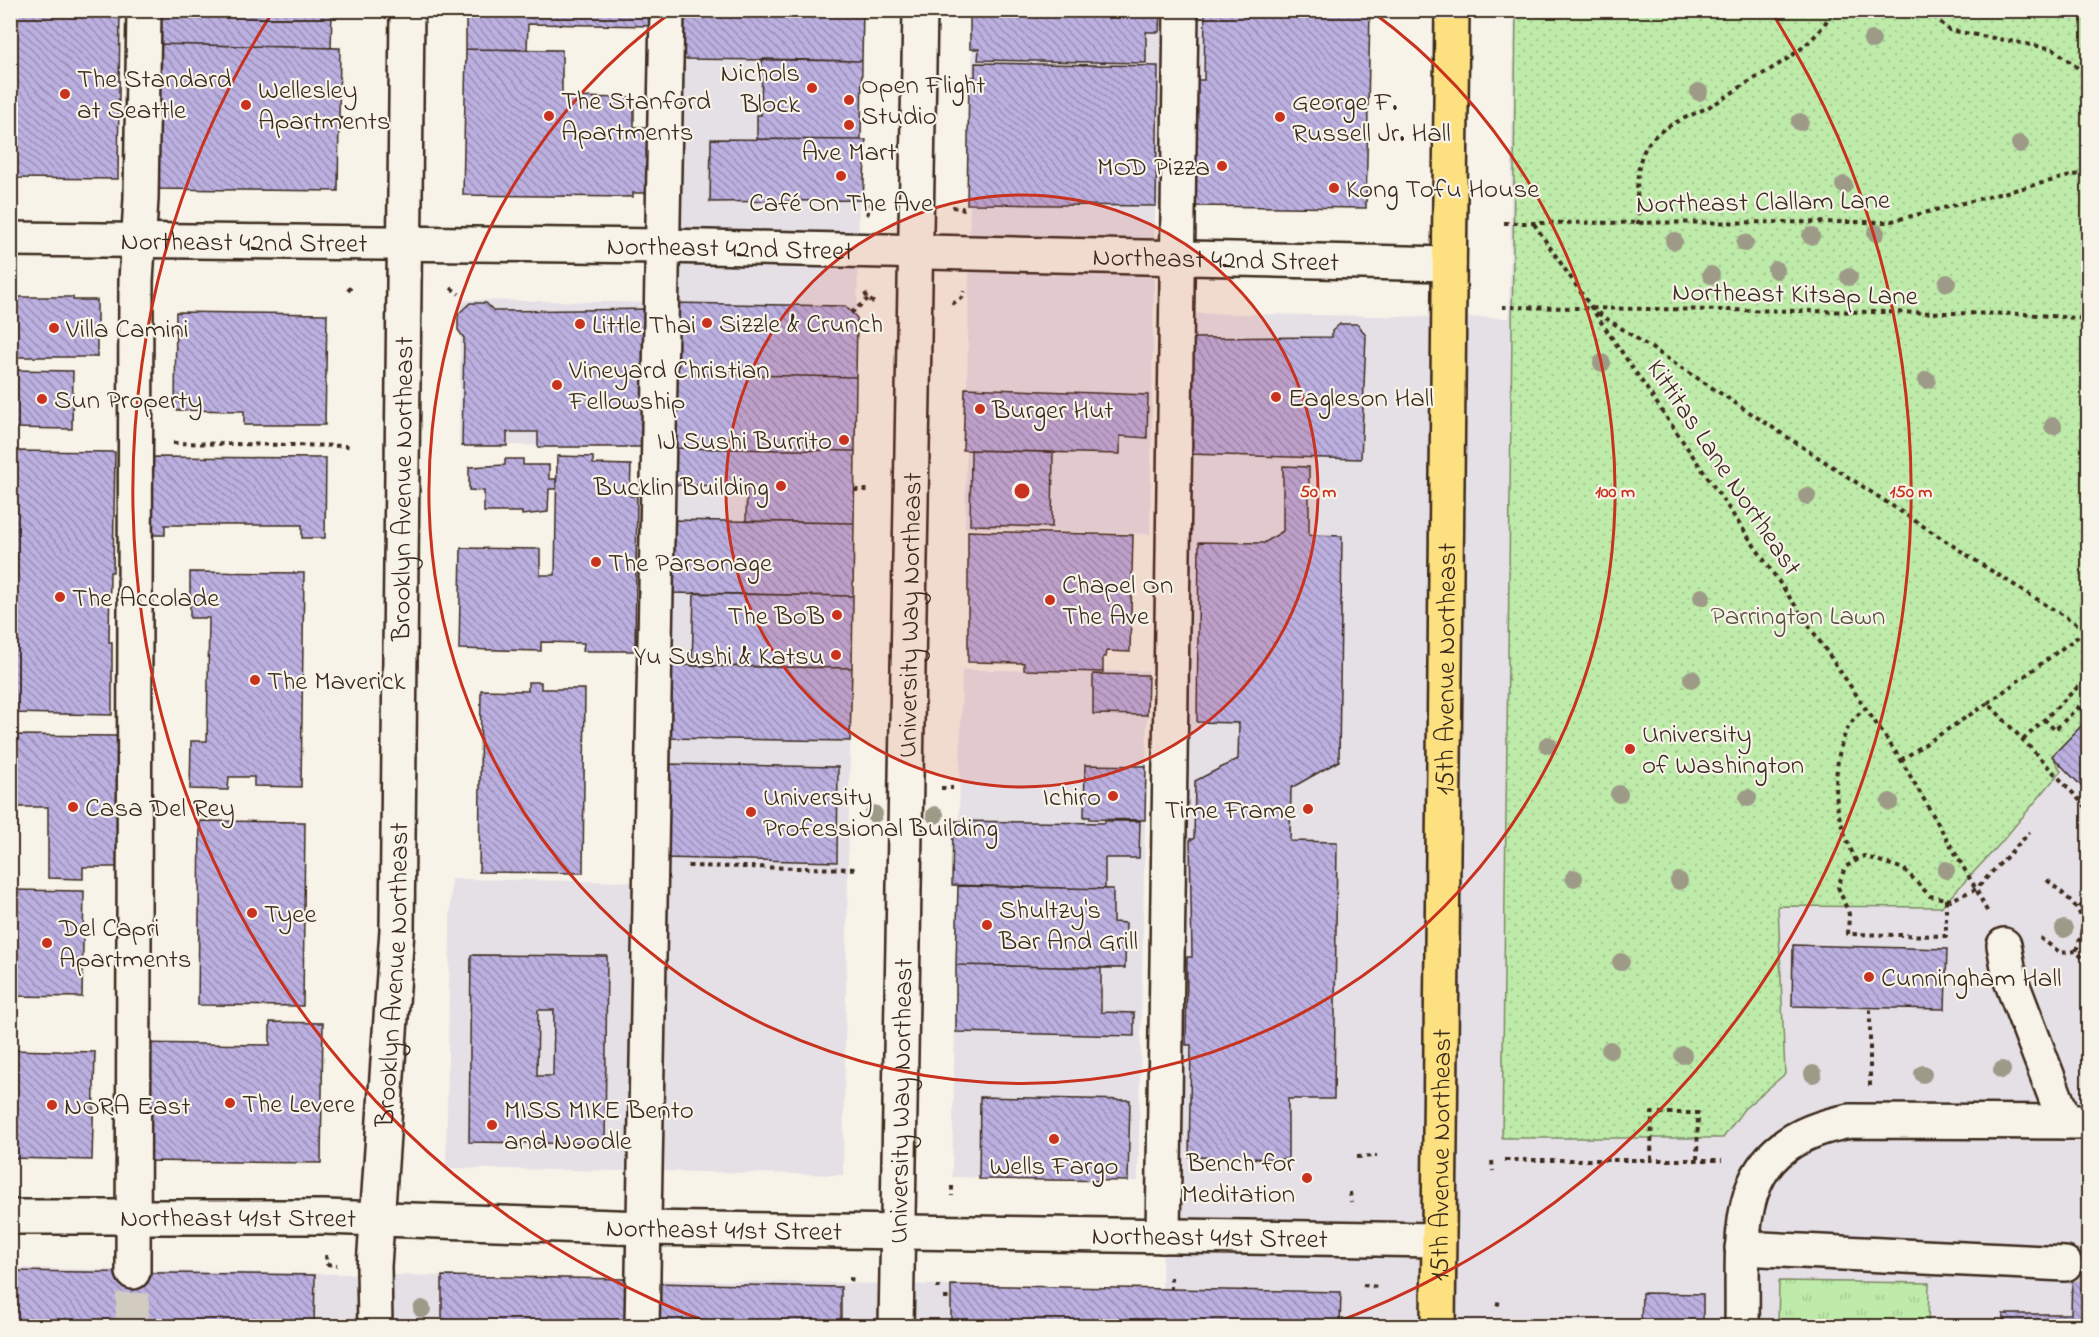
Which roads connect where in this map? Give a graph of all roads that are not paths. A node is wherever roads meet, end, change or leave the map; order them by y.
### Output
1 (144, 10) edge
2 (407, 10) edge
3 (667, 10) edge
4 (920, 10) edge
5 (1180, 10) edge
6 (1452, 10) edge
7 (10, 239) edge
8 (139, 241) junction
9 (405, 244) junction
10 (664, 246) junction
11 (915, 251) junction
12 (1177, 257) junction
13 (1449, 264) junction
14 (2004, 945) dead end
15 (2077, 1122) edge
16 (10, 1217) edge
17 (133, 1219) junction
18 (378, 1220) junction
19 (644, 1228) junction
20 (898, 1232) junction
21 (1163, 1236) junction
22 (1438, 1240) junction
23 (1742, 1248) junction
24 (2066, 1264) tunnel mouth
25 (133, 1272) tunnel mouth
26 (375, 1326) edge
27 (642, 1326) edge
28 (896, 1326) edge
29 (1438, 1326) edge
30 (1742, 1326) edge

1 - 8 street
2 - 9 street, Brooklyn Avenue Northeast
3 - 10 street
4 - 11 street, University Way Northeast
5 - 12 street
6 - 13 main road, 15th Avenue Northeast
7 - 8 street, Northeast 42nd Street
8 - 9 street, Northeast 42nd Street
8 - 17 street
9 - 10 street, Northeast 42nd Street
9 - 18 street, Brooklyn Avenue Northeast
10 - 11 street, Northeast 42nd Street
10 - 19 street
11 - 12 street, Northeast 42nd Street
11 - 20 street, University Way Northeast
12 - 13 street, Northeast 42nd Street
12 - 21 street
13 - 22 main road, 15th Avenue Northeast
14 - 15 street
15 - 23 street
16 - 17 street, Northeast 41st Street
17 - 18 street, Northeast 41st Street
17 - 25 street
18 - 19 street, Northeast 41st Street
18 - 26 street, Brooklyn Avenue Northeast
19 - 20 street, Northeast 41st Street
19 - 27 street
20 - 21 street, Northeast 41st Street
20 - 28 street, University Way Northeast
21 - 22 street, Northeast 41st Street
22 - 29 main road, 15th Avenue Northeast
23 - 24 street
23 - 30 street

